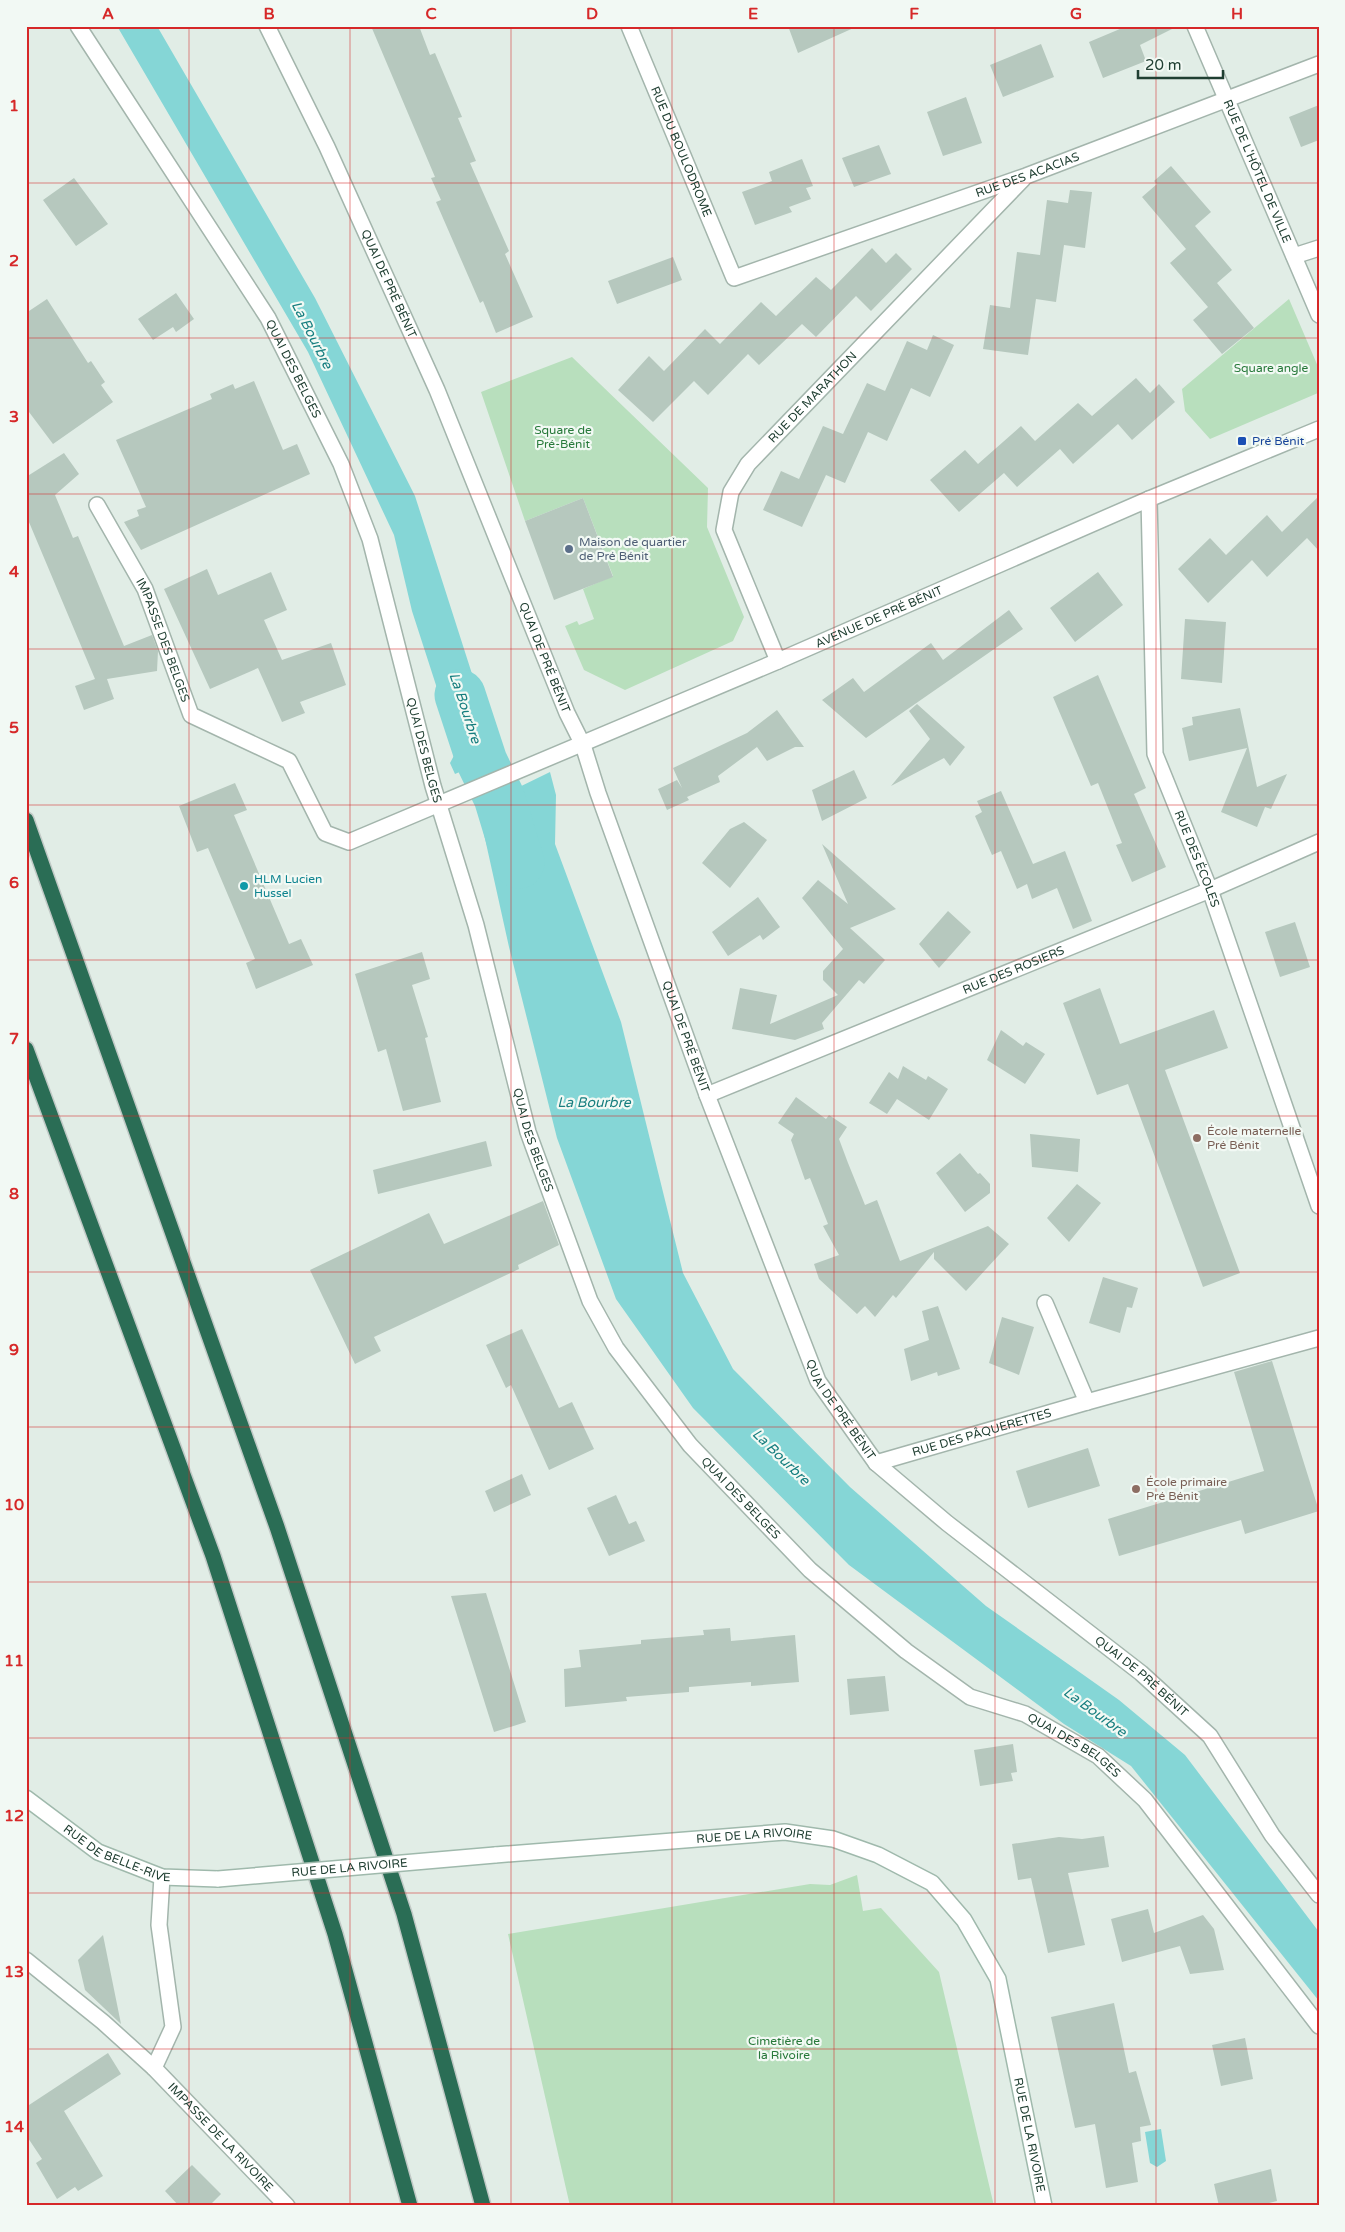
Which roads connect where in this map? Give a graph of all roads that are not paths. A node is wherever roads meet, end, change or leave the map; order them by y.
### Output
1 (78, 26) edge
2 (268, 26) edge
3 (629, 26) edge
4 (1196, 26) edge
5 (1319, 64) edge
6 (1228, 100) junction
7 (1026, 176) junction
8 (1319, 248) edge
9 (1294, 256) junction
10 (734, 278) joint
11 (1319, 316) edge
12 (1319, 429) edge
13 (1149, 499) junction
14 (97, 505) dead end
15 (778, 661) junction
16 (583, 744) junction
17 (439, 803) junction
18 (26, 820) edge
19 (1319, 842) edge
20 (1210, 890) junction
21 (26, 1049) edge
22 (707, 1095) junction
23 (1319, 1206) edge
24 (1045, 1302) dead end
25 (1319, 1338) edge
26 (1087, 1402) junction
27 (876, 1463) junction
28 (26, 1798) edge
29 (162, 1876) junction
30 (218, 1879) joint
31 (1319, 1896) edge
32 (26, 1960) edge
33 (1319, 2026) edge
34 (154, 2068) junction
35 (286, 2206) edge
36 (410, 2206) edge
37 (483, 2206) edge
38 (1044, 2206) edge

1 - 17 street, QUAI DES BELGES
2 - 16 street, QUAI DE PRÉ BÉNIT
3 - 10 street, RUE DU BOULODROME
4 - 6 street, RUE DE L'HÔTEL DE VILLE
5 - 6 street, RUE DES ACACIAS
6 - 7 street, RUE DES ACACIAS
6 - 9 street, RUE DE L'HÔTEL DE VILLE
7 - 10 street, RUE DES ACACIAS
7 - 15 street, RUE DE MARATHON
8 - 9 street
9 - 11 street, RUE DE L'HÔTEL DE VILLE
12 - 13 street, AVENUE DE PRÉ BÉNIT
13 - 15 street, AVENUE DE PRÉ BÉNIT
13 - 20 street, RUE DES ÉCOLES
14 - 17 street, IMPASSE DES BELGES
15 - 16 street, AVENUE DE PRÉ BÉNIT
16 - 17 street, AVENUE DE PRÉ BÉNIT
16 - 22 street, QUAI DE PRÉ BÉNIT
17 - 33 street, QUAI DES BELGES
18 - 37 highway
19 - 20 street, RUE DES ROSIERS
20 - 22 street, RUE DES ROSIERS
20 - 23 street, RUE DES ÉCOLES
21 - 36 highway
22 - 27 street, QUAI DE PRÉ BÉNIT
24 - 26 street
25 - 26 street, RUE DES PÂQUERETTES
26 - 27 street, RUE DES PÂQUERETTES
27 - 31 street, QUAI DE PRÉ BÉNIT
28 - 29 street, RUE DE BELLE-RIVE
29 - 30 street, RUE DE BELLE-RIVE
29 - 34 street
30 - 38 street, RUE DE LA RIVOIRE, bridge
32 - 34 street
34 - 35 street, IMPASSE DE LA RIVOIRE

